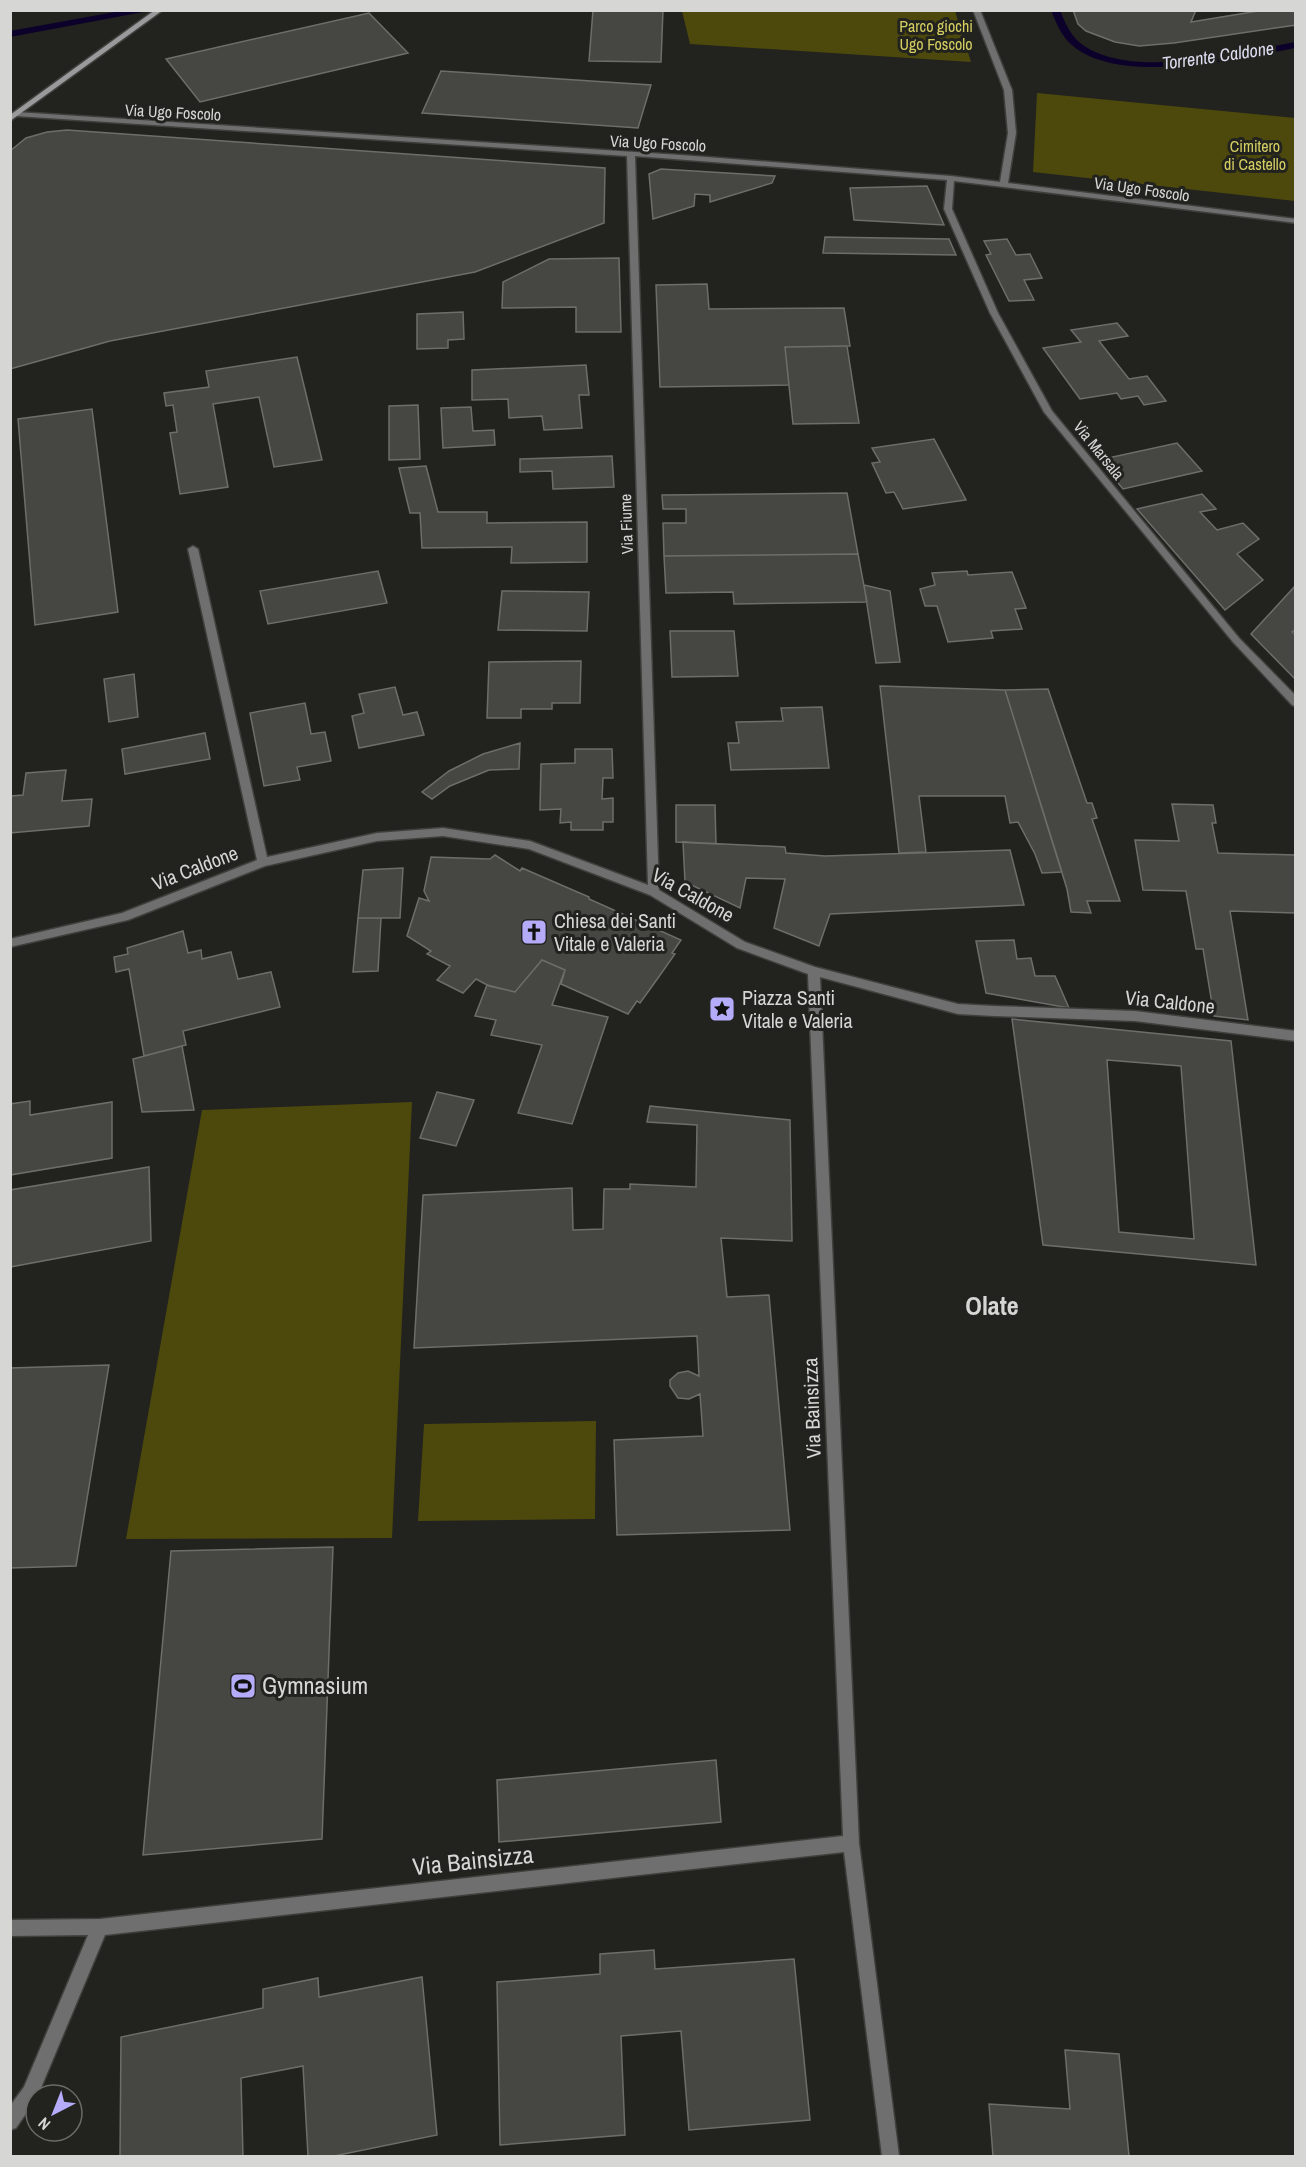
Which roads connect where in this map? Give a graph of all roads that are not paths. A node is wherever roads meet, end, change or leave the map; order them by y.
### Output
1 (160, 10) edge
2 (976, 10) edge
3 (13, 117) edge
4 (631, 155) junction
5 (951, 178) junction
6 (1004, 183) junction
7 (1296, 221) edge
8 (193, 549) dead end
9 (1296, 703) edge
10 (264, 862) junction
11 (654, 892) junction
12 (10, 943) edge
13 (813, 971) junction
14 (1296, 1036) edge
15 (852, 1843) junction
16 (100, 1927) junction
17 (10, 1928) edge
18 (10, 2122) edge
19 (891, 2157) edge

1 - 3 main road
2 - 6 street
3 - 4 street, Via Ugo Foscolo
4 - 5 street, Via Ugo Foscolo
4 - 11 street, Via Fiume
5 - 6 street, Via Ugo Foscolo
5 - 9 street, Via Marsala
6 - 7 street, Via Ugo Foscolo
8 - 10 street
10 - 11 street, Via Caldone
10 - 12 street, Via Caldone
11 - 13 street, Via Caldone
13 - 14 street, Via Caldone
13 - 15 street, Via Bainsizza
15 - 16 street, Via Bainsizza
15 - 19 street, Via Bainsizza
16 - 17 street, Via Bainsizza
16 - 18 street

